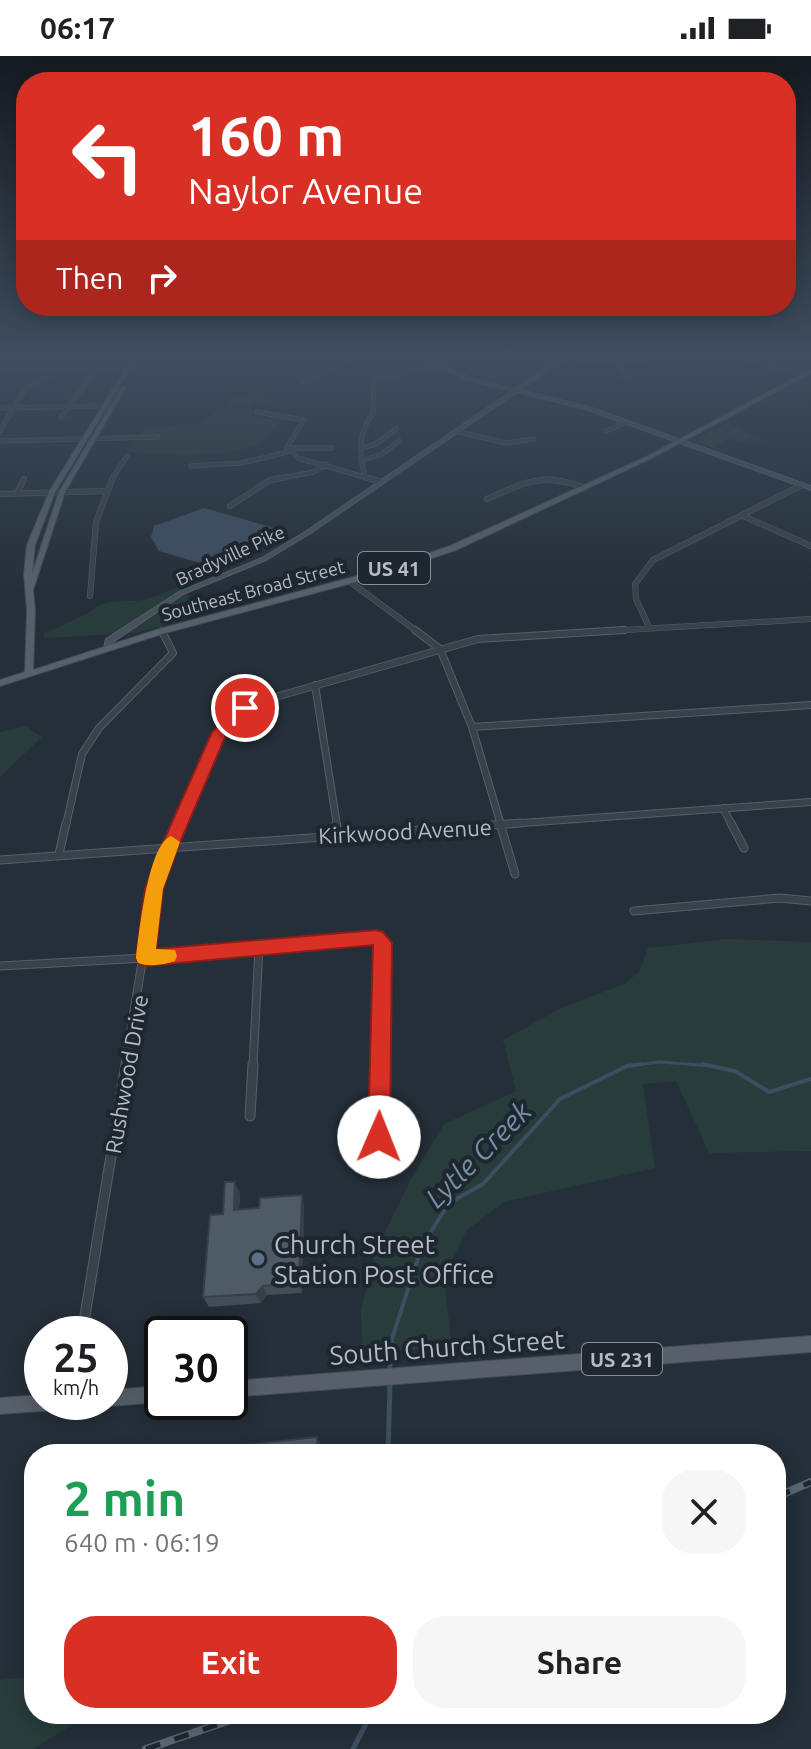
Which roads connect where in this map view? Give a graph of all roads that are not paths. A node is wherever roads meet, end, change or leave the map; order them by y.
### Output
1 (86, 435) edge
2 (96, 435) edge
3 (295, 435) edge
4 (363, 435) edge
5 (388, 435) edge
6 (449, 435) edge
7 (472, 435) edge
8 (665, 435) edge
9 (693, 435) edge
10 (158, 437) dead end
11 (83, 439) junction
12 (94, 439) junction
13 (534, 439) dead end
14 (0, 441) edge
15 (399, 441) dead end
16 (682, 441) junction
17 (332, 448) dead end
18 (362, 448) junction
19 (287, 450) junction
20 (127, 456) dead end
21 (361, 461) junction
22 (326, 464) junction
23 (191, 466) dead end
24 (365, 477) junction
25 (24, 479) dead end
26 (379, 481) junction
27 (802, 485) junction
28 (585, 488) junction
29 (811, 488) edge
30 (105, 491) junction
31 (52, 492) junction
32 (62, 492) junction
33 (17, 493) junction
34 (0, 494) edge
35 (487, 499) dead end
36 (230, 506) dead end
37 (741, 515) junction
38 (811, 546) edge
39 (349, 581) junction
40 (30, 589) junction
41 (90, 596) dead end
42 (811, 619) edge
43 (649, 627) junction
44 (162, 631) junction
45 (108, 648) junction
46 (440, 649) junction
47 (29, 673) junction
48 (0, 683) edge
49 (315, 685) junction
50 (811, 705) edge
51 (472, 727) junction
52 (811, 802) edge
53 (723, 808) junction
54 (502, 825) junction
55 (338, 834) junction
56 (170, 847) junction
57 (744, 848) dead end
58 (59, 854) junction
59 (0, 860) edge
60 (515, 874) dead end
61 (811, 901) edge
62 (634, 911) dead end
63 (259, 947) junction
64 (145, 958) junction
65 (0, 966) edge
66 (250, 1116) dead end
67 (379, 1137) dead end
68 (85, 1316) edge
69 (811, 1344) edge
70 (248, 1388) edge
71 (24, 1404) edge
72 (0, 1406) edge

1 - 11 main road
2 - 12 main road
3 - 19 street
4 - 18 street
5 - 18 street
6 - 26 main road, Bradyville Pike
7 - 13 street
8 - 16 main road
9 - 16 main road, Southeast Broad Street / US 41
10 - 12 street
11 - 12 street
11 - 14 street
11 - 31 main road
12 - 32 main road
15 - 21 street
16 - 27 main road
16 - 28 main road, Southeast Broad Street / US 41
17 - 19 street
18 - 21 street
19 - 22 street
19 - 23 street
20 - 30 street
21 - 24 street
22 - 24 street
22 - 36 street
24 - 26 street
25 - 33 street
26 - 45 main road, Bradyville Pike
27 - 29 main road
27 - 37 street
28 - 35 street
28 - 39 main road, Southeast Broad Street / US 41
30 - 32 street
30 - 41 street
31 - 32 street
31 - 33 street
31 - 40 main road
32 - 40 main road
33 - 34 street
37 - 38 street
37 - 43 street
39 - 44 main road, Southeast Broad Street / US 41
39 - 46 street
40 - 47 main road
42 - 43 street
43 - 46 street
44 - 45 main road, Southeast Broad Street / US 41
44 - 58 street
45 - 47 main road, Southeast Broad Street / US 41
46 - 49 street
46 - 51 street
47 - 48 main road, Southeast Broad Street / US 41
49 - 55 street
49 - 56 street, Rushwood Drive
50 - 51 street
51 - 54 street
52 - 53 street, Kirkwood Avenue
53 - 54 street, Kirkwood Avenue
53 - 57 street
54 - 55 street, Kirkwood Avenue
54 - 60 street
55 - 56 street, Kirkwood Avenue
56 - 58 street, Kirkwood Avenue
56 - 64 street, Rushwood Drive
58 - 59 street, Kirkwood Avenue
61 - 62 street
63 - 64 street
63 - 66 street
63 - 67 street
64 - 65 street
64 - 68 street, Rushwood Drive
69 - 70 main road, South Church Street / US 231
71 - 72 main road

